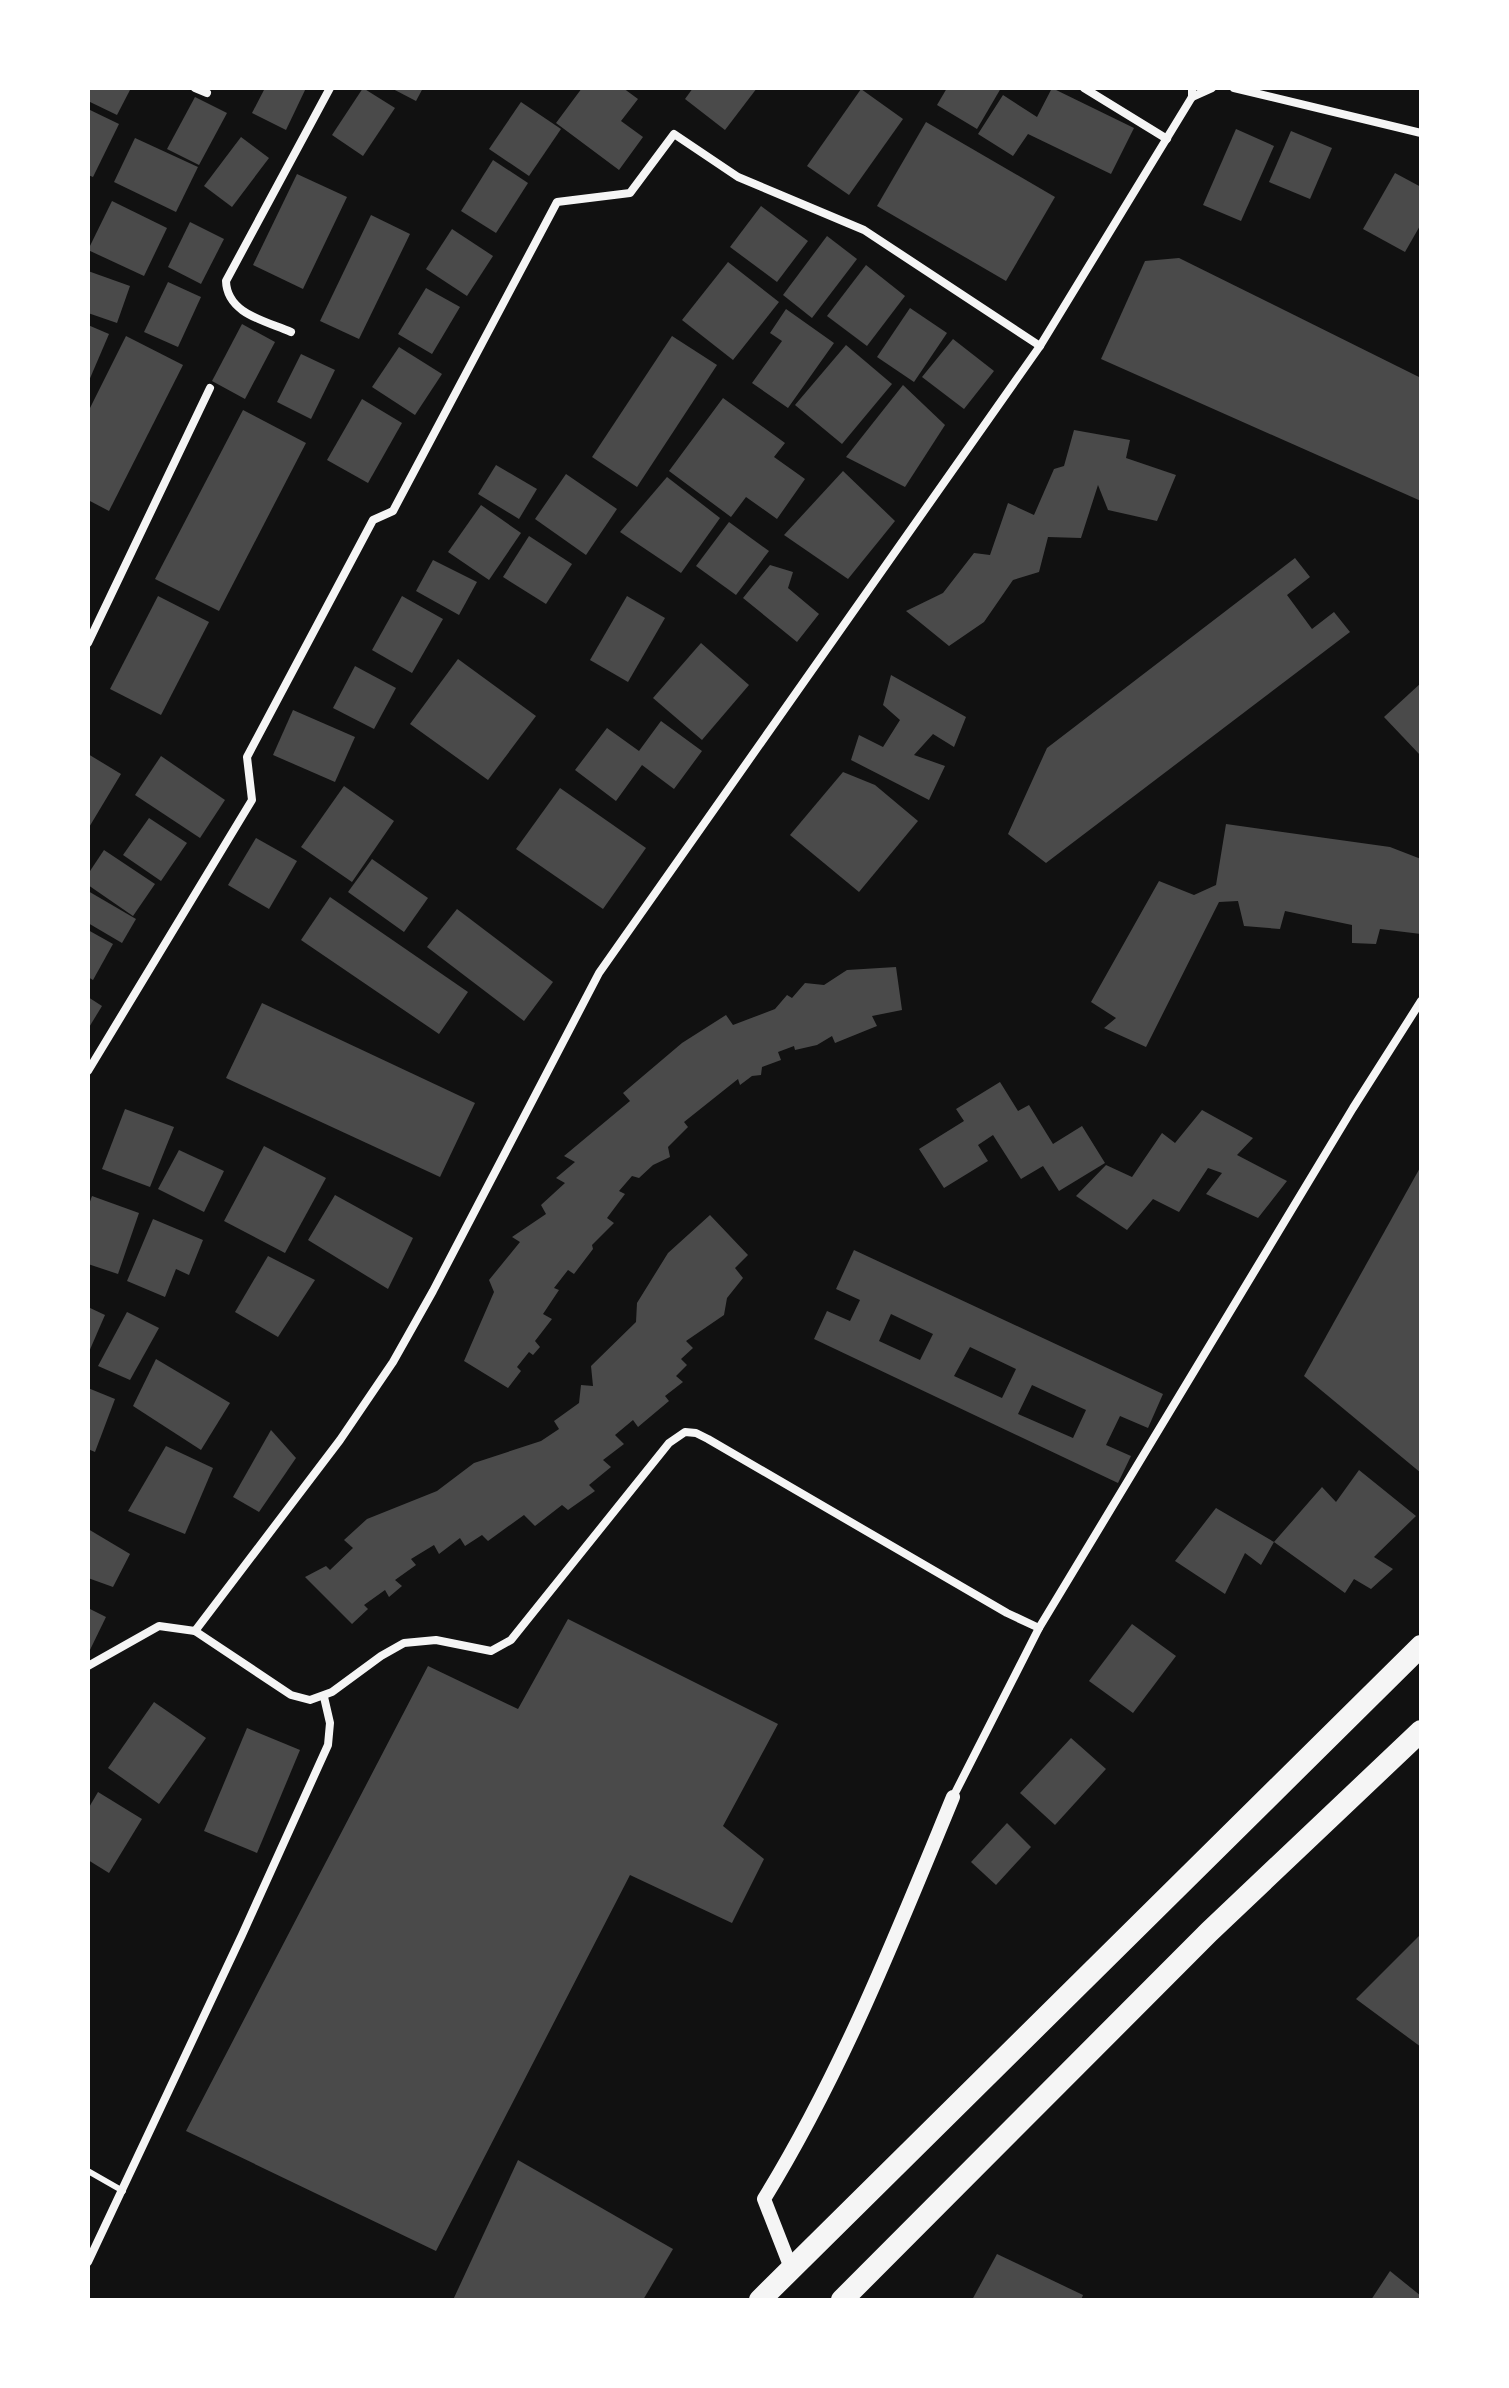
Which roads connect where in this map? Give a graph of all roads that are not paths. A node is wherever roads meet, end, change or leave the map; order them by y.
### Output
1 (195, 88) edge
2 (330, 88) edge
3 (1084, 88) edge
4 (1212, 88) edge
5 (1234, 88) edge
6 (207, 93) dead end
7 (1192, 93) edge
8 (1421, 133) edge
9 (1167, 139) junction
10 (291, 332) dead end
11 (1040, 346) junction
12 (210, 388) dead end
13 (88, 643) edge
14 (1421, 1001) edge
15 (88, 1071) edge
16 (1039, 1628) junction
17 (195, 1631) junction
18 (1421, 1646) edge
19 (88, 1666) edge
20 (324, 1697) junction
21 (1421, 1731) edge
22 (953, 1797) joint
23 (88, 2171) edge
24 (123, 2191) junction
25 (88, 2262) edge
26 (791, 2268) junction
27 (760, 2300) edge
28 (842, 2300) edge

1 - 6 street
2 - 10 street
3 - 9 street
4 - 7 street
5 - 8 street
7 - 9 street
9 - 11 street
11 - 15 street
11 - 17 street
12 - 13 street
14 - 16 street
16 - 20 street
16 - 22 street
17 - 19 street
17 - 20 street
18 - 26 highway
20 - 24 street
21 - 28 highway
22 - 26 street
23 - 24 lane
24 - 25 street
26 - 27 highway

